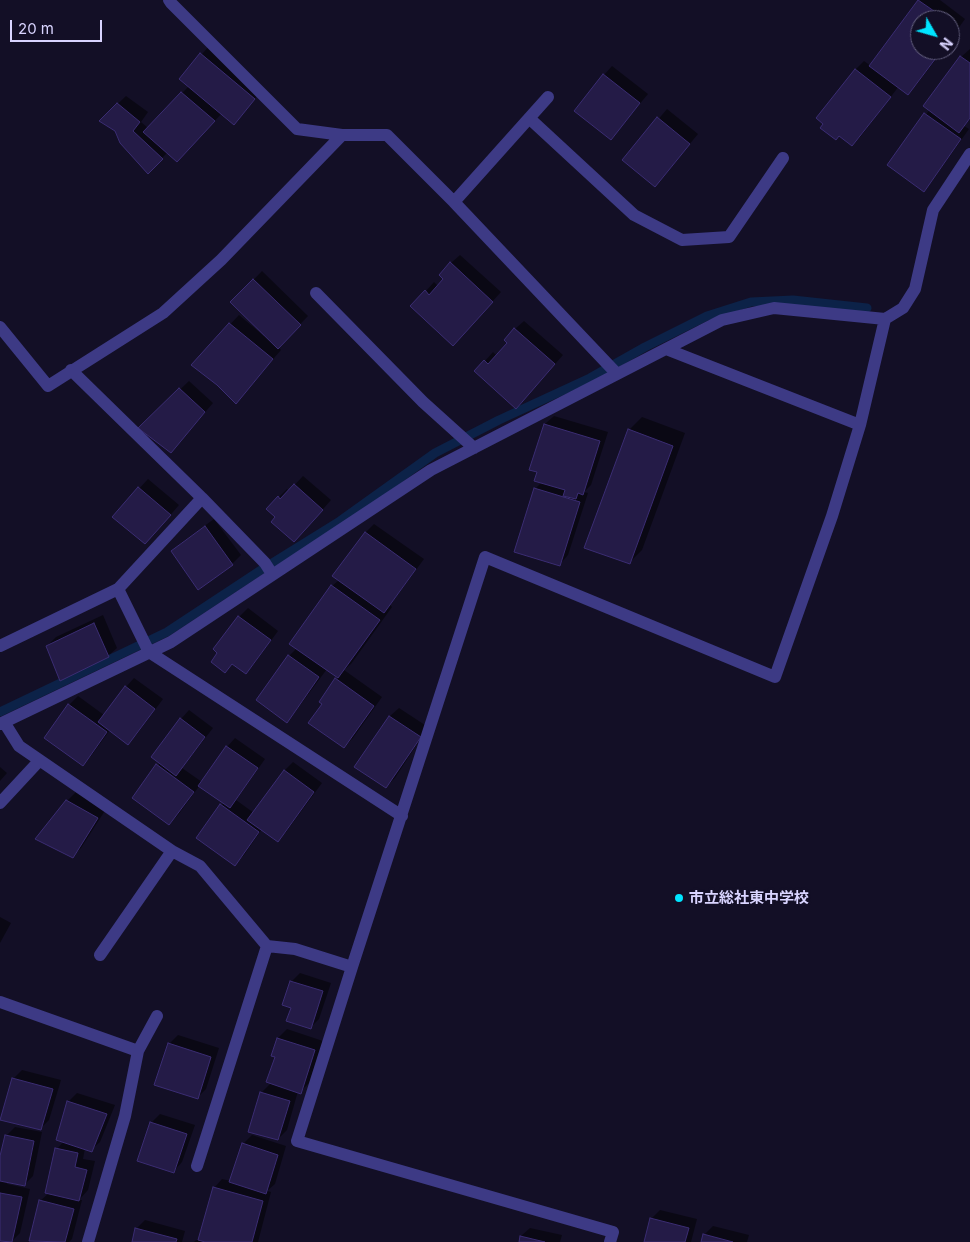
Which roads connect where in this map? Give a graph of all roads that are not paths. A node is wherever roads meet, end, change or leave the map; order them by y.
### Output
1 (169, 0) edge
2 (548, 96) dead end
3 (529, 118) junction
4 (342, 135) junction
5 (970, 154) edge
6 (783, 158) dead end
7 (454, 202) junction
8 (316, 293) dead end
9 (885, 319) junction
10 (0, 327) edge
11 (666, 349) junction
12 (612, 369) junction
13 (71, 370) junction
14 (860, 424) junction
15 (467, 441) junction
16 (202, 498) junction
17 (268, 569) junction
18 (118, 589) junction
19 (0, 646) edge
20 (148, 650) junction
21 (2, 723) edge
22 (40, 761) junction
23 (0, 804) edge
24 (402, 816) junction
25 (172, 851) junction
26 (267, 946) junction
27 (100, 955) dead end
28 (352, 967) junction
29 (0, 1002) edge
30 (157, 1016) dead end
31 (138, 1052) junction
32 (196, 1166) dead end
33 (88, 1242) edge
34 (610, 1242) edge

1 - 4 street
2 - 3 street
3 - 6 street
3 - 7 street
4 - 7 street
4 - 13 street
5 - 9 street
7 - 12 street
8 - 15 street
9 - 11 street
9 - 14 street
10 - 13 street
11 - 12 street
11 - 14 street
12 - 15 street
13 - 16 street
14 - 24 street
15 - 17 street
16 - 17 street
16 - 18 street
17 - 20 street
18 - 19 street
18 - 20 street
20 - 21 street
20 - 24 street
21 - 22 street
22 - 23 street
22 - 25 street
24 - 28 street
25 - 26 street
25 - 27 street
26 - 28 street
26 - 32 street
28 - 34 street
29 - 31 street
30 - 31 street
31 - 33 street

